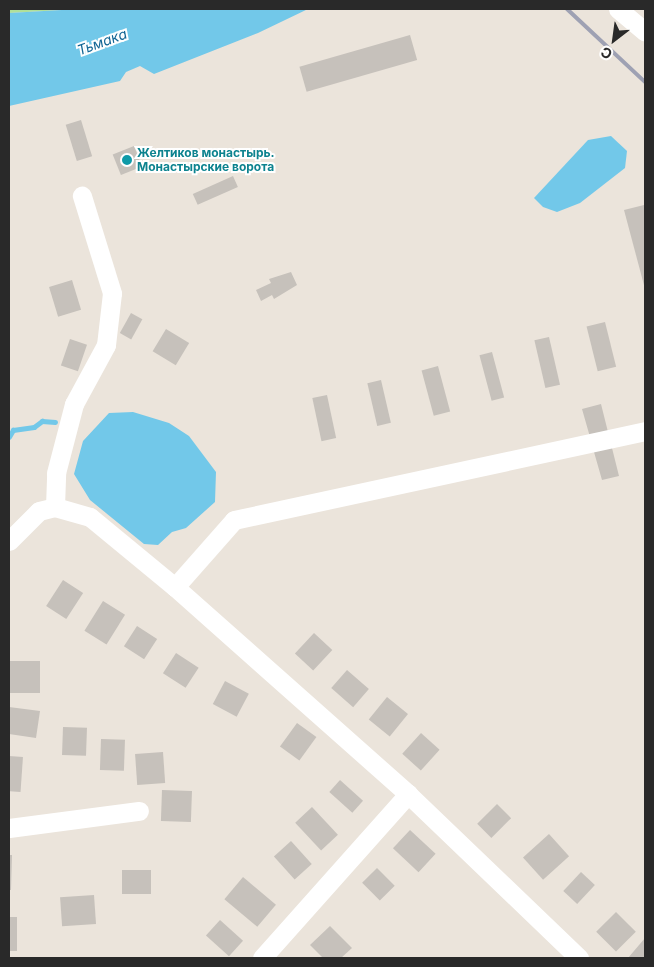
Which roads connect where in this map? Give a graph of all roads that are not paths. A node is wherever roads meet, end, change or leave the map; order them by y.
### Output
1 (618, 9) edge
2 (645, 32) edge
3 (82, 196) dead end
4 (645, 431) edge
5 (55, 507) junction
6 (9, 541) edge
7 (175, 587) junction
8 (408, 794) junction
9 (139, 811) dead end
10 (9, 828) edge
11 (262, 958) edge
12 (579, 958) edge

1 - 2 street
3 - 5 street
4 - 7 street
5 - 6 street
5 - 7 street
7 - 8 street
8 - 11 street
8 - 12 street
9 - 10 street

